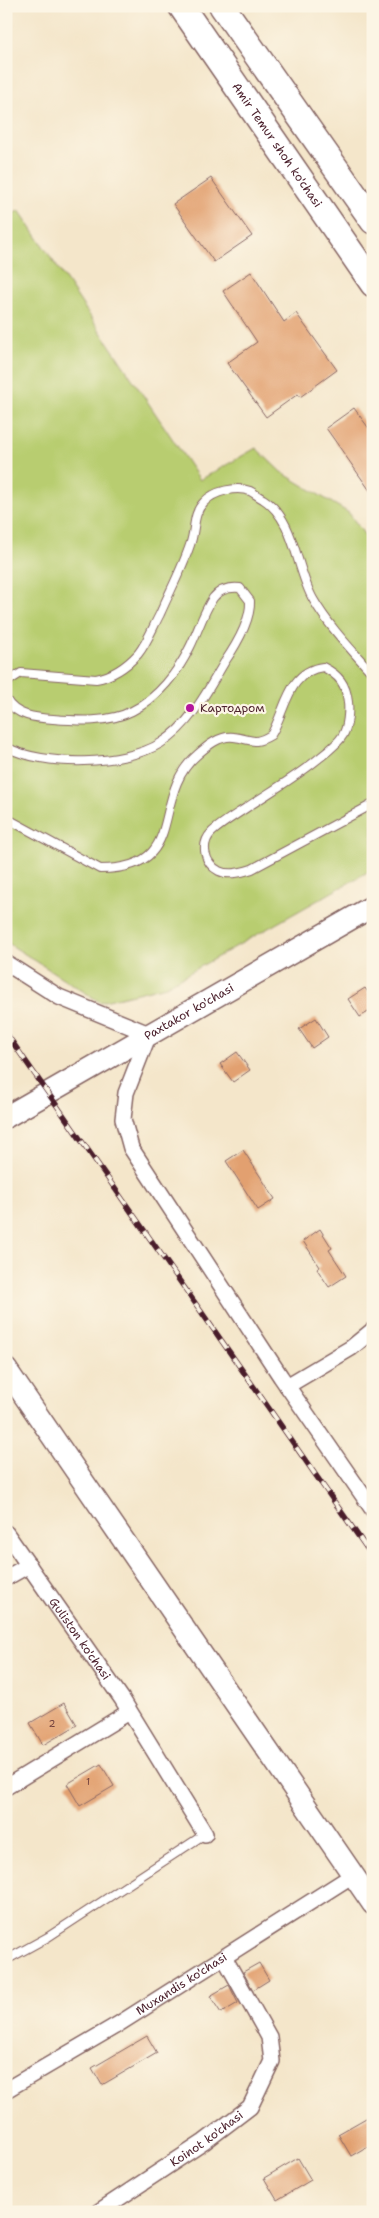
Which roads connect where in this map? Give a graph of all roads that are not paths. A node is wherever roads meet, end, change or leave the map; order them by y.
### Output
1 (181, 6) edge
2 (222, 6) edge
3 (352, 191) junction
4 (322, 213) junction
5 (373, 220) edge
6 (373, 284) edge
7 (373, 674) edge
8 (6, 686) edge
9 (6, 699) edge
10 (6, 747) edge
11 (373, 804) edge
12 (6, 818) edge
13 (373, 906) edge
14 (6, 963) edge
15 (149, 1034) junction
16 (6, 1117) edge
17 (373, 1330) edge
18 (6, 1369) edge
19 (287, 1386) junction
20 (373, 1510) edge
21 (6, 1533) edge
22 (29, 1565) junction
23 (6, 1578) edge
24 (130, 1712) junction
25 (6, 1787) edge
26 (205, 1834) joint
27 (353, 1875) junction
28 (373, 1904) edge
29 (224, 1957) junction
30 (6, 1960) edge
31 (6, 2090) edge
32 (98, 2212) edge

1 - 4 highway, Amir Temur shoh ko'chasi
2 - 3 highway
3 - 4 highway
3 - 5 highway
4 - 6 highway, Amir Temur shoh ko'chasi
7 - 8 lane
9 - 10 lane
11 - 12 lane
13 - 15 main road, Paxtakor ko'chasi
14 - 15 street
15 - 16 main road, Paxtakor ko'chasi
15 - 19 street
17 - 19 street
18 - 27 main road
19 - 20 street
21 - 22 street, Guliston ko'chasi
22 - 23 street
22 - 24 street, Guliston ko'chasi
24 - 25 street
24 - 26 street, Guliston ko'chasi
26 - 30 lane
27 - 28 main road
27 - 29 street, Muxandis ko'chasi
29 - 31 street, Muxandis ko'chasi
29 - 32 street, Koinot ko'chasi

